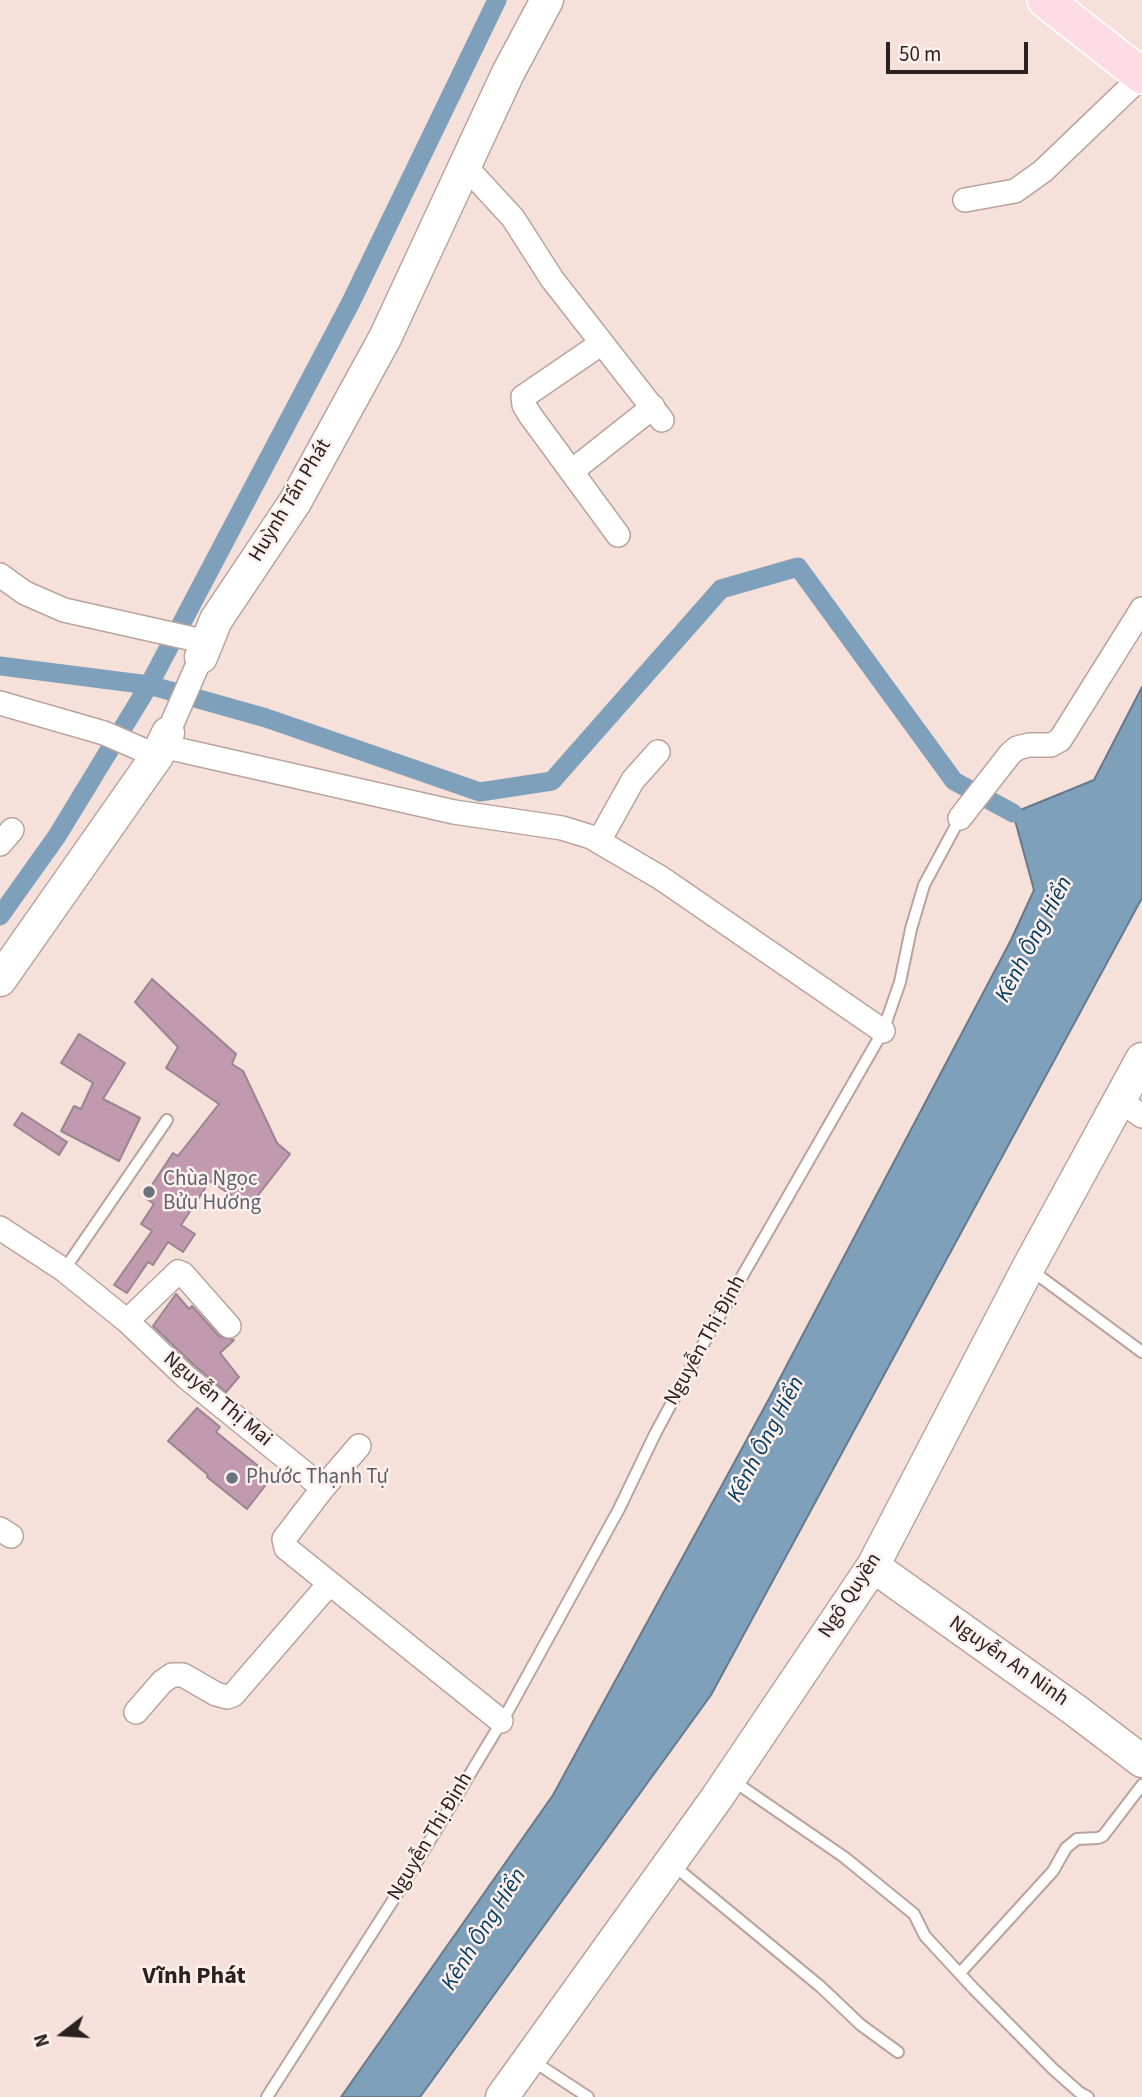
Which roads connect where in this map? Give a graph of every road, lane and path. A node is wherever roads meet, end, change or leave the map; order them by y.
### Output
1 (547, 0) edge
2 (1045, 0) edge
3 (1142, 76) edge
4 (465, 166) junction
5 (965, 200) dead end
6 (602, 343) junction
7 (572, 471) junction
8 (618, 535) dead end
9 (0, 575) edge
10 (1142, 609) edge
11 (198, 646) junction
12 (0, 703) edge
13 (158, 746) junction
14 (658, 752) dead end
15 (960, 818) joint
16 (599, 841) junction
17 (0, 980) edge
18 (883, 1031) junction
19 (1142, 1059) edge
20 (1131, 1108) edge
21 (167, 1120) dead end
22 (0, 1228) edge
23 (1028, 1268) junction
24 (64, 1270) junction
25 (127, 1321) junction
26 (229, 1326) dead end
27 (1142, 1352) edge
28 (359, 1446) dead end
29 (323, 1489) junction
30 (873, 1566) junction
31 (329, 1584) junction
32 (136, 1713) dead end
33 (501, 1721) junction
34 (1142, 1761) edge
35 (730, 1779) junction
36 (1142, 1785) edge
37 (671, 1863) junction
38 (960, 1973) junction
39 (898, 2052) dead end
40 (530, 2060) junction
41 (267, 2097) edge
42 (502, 2097) edge
43 (588, 2097) edge
44 (1088, 2097) edge

1 - 4 street, Huỳnh Tấn Phát
2 - 3 main road
3 - 5 street
4 - 6 street
4 - 11 street, Huỳnh Tấn Phát
6 - 7 street
6 - 7 street
7 - 8 street
9 - 11 street
10 - 15 street, Nguyễn Thị Định
11 - 13 street, Huỳnh Tấn Phát
12 - 13 street
13 - 16 street
13 - 17 street, Huỳnh Tấn Phát
14 - 16 street
15 - 18 lane, Nguyễn Thị Định
16 - 18 street
18 - 33 lane, Nguyễn Thị Định
19 - 20 street, Ngô Quyền
20 - 23 street, Ngô Quyền
21 - 24 lane
22 - 24 street, Nguyễn Thị Mai
23 - 27 lane
23 - 30 street, Ngô Quyền
24 - 25 street, Nguyễn Thị Mai
25 - 26 street
25 - 29 street, Nguyễn Thị Mai
28 - 29 street
29 - 31 street
30 - 34 street, Nguyễn An Ninh
30 - 35 street, Ngô Quyền
31 - 32 street
31 - 33 street
33 - 41 lane, Nguyễn Thị Định
35 - 37 street, Ngô Quyền
35 - 38 lane
36 - 38 lane
37 - 39 lane
37 - 40 street, Ngô Quyền
38 - 44 lane
40 - 42 street, Ngô Quyền
40 - 43 lane

